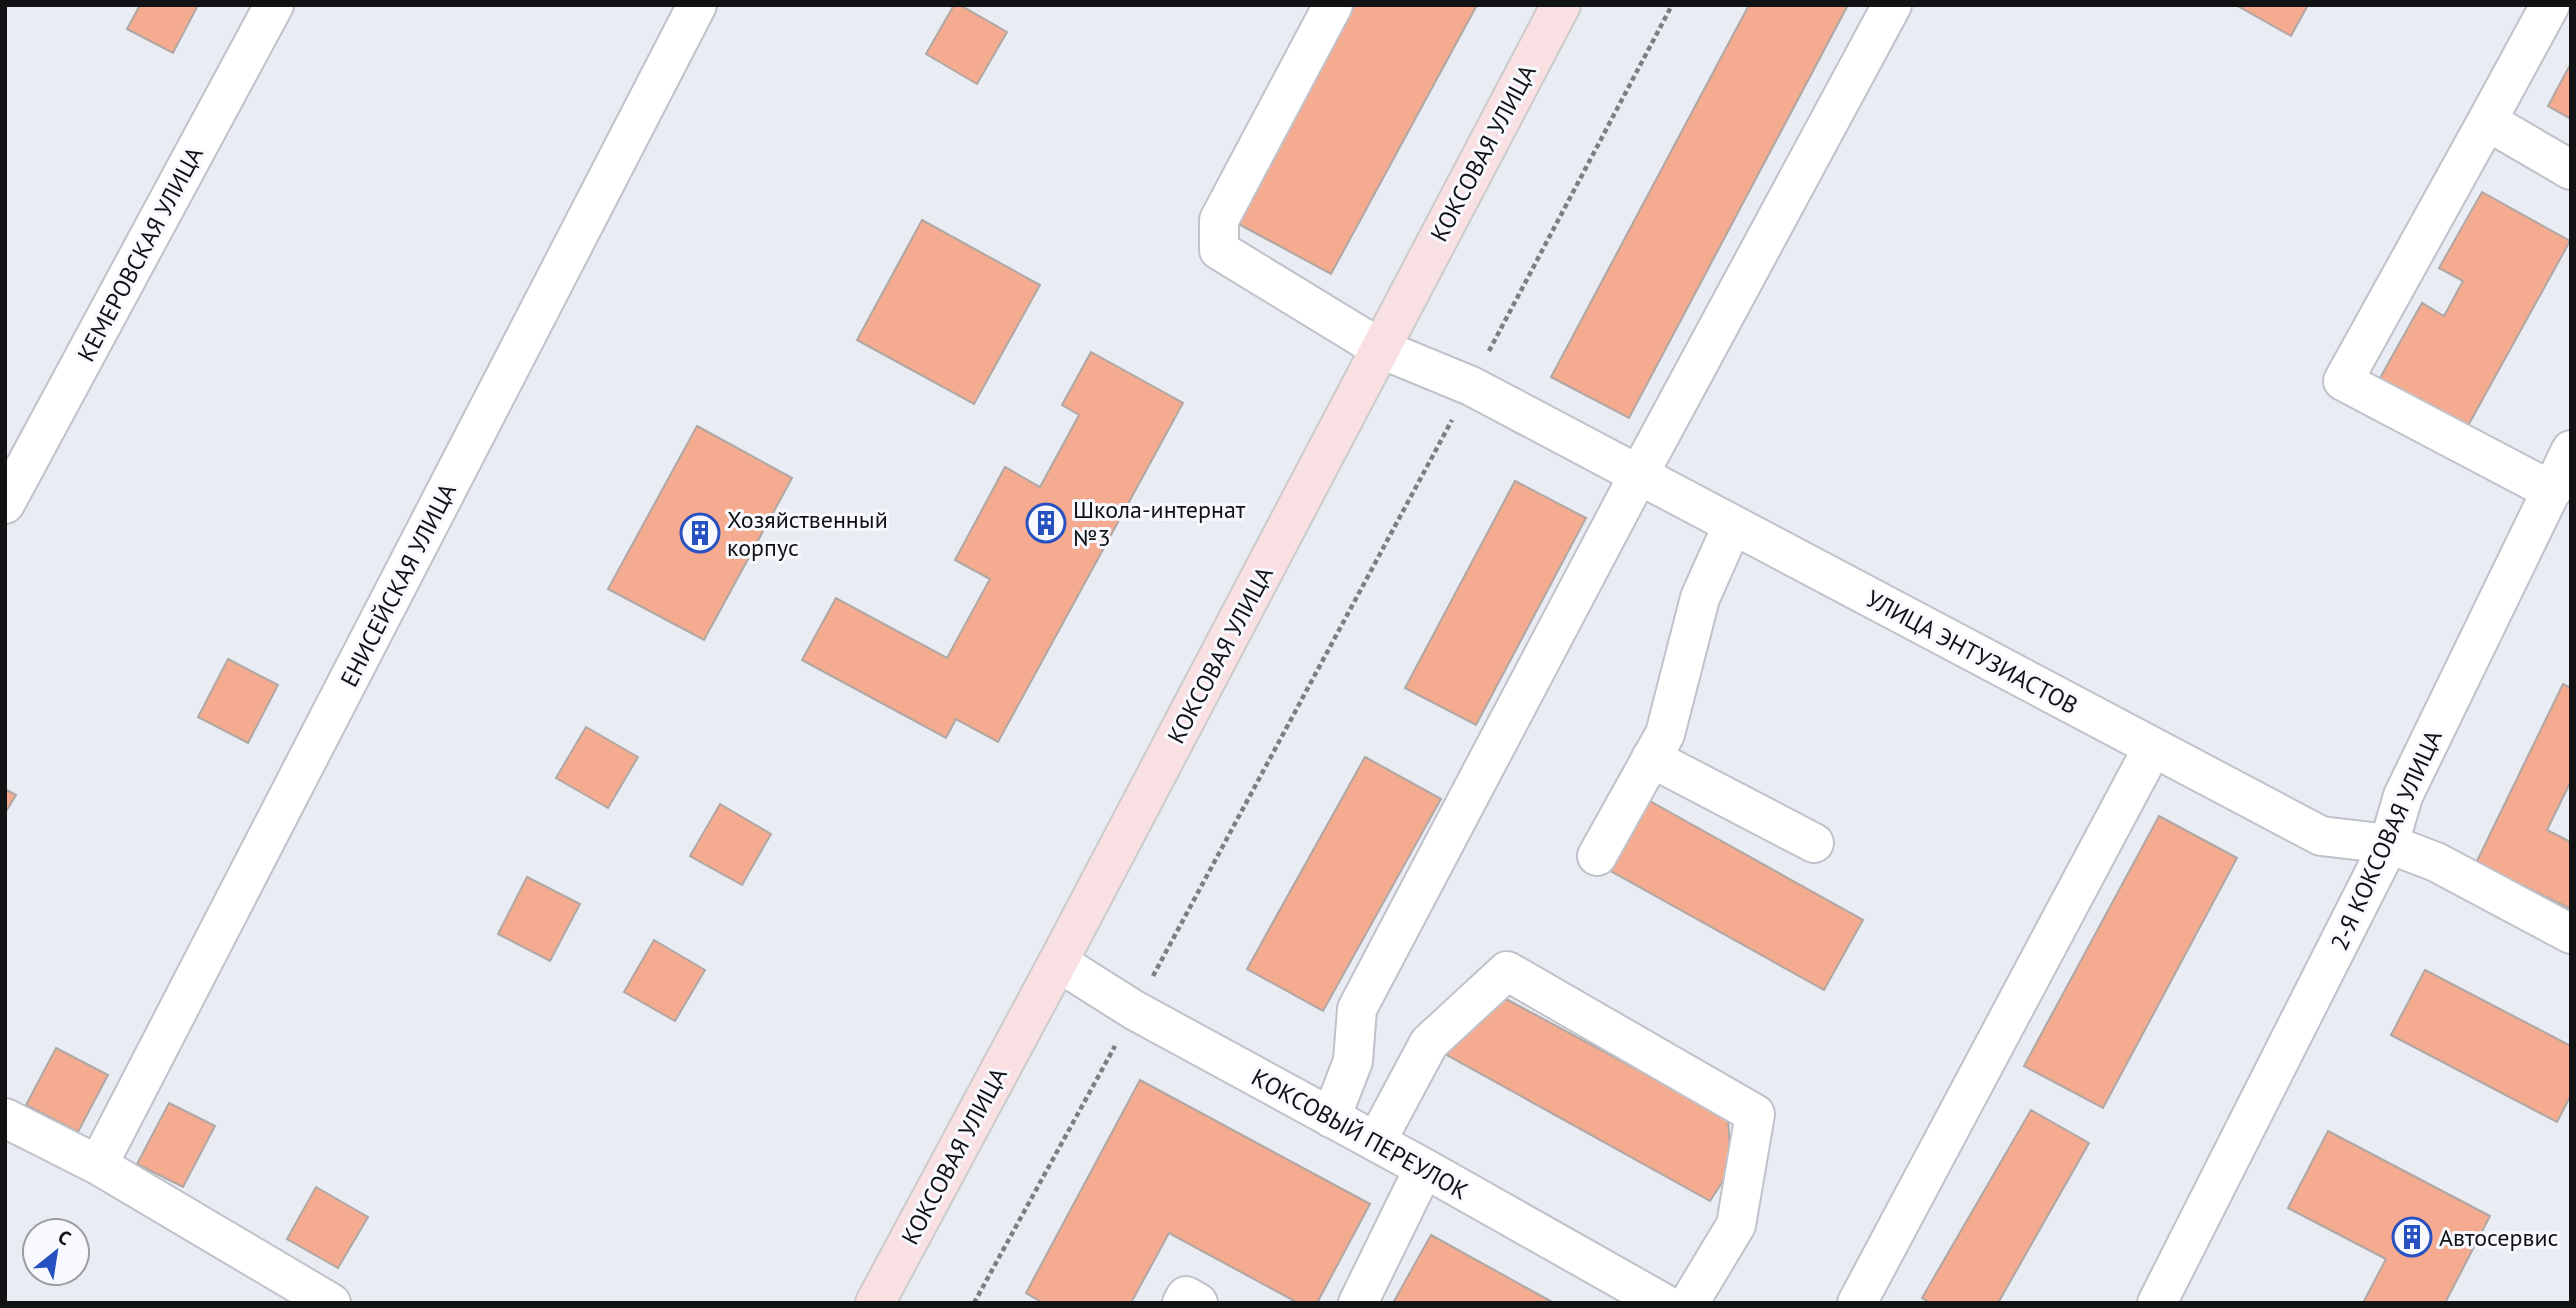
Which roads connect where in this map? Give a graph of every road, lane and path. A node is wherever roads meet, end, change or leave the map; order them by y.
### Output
1 (274, 5) edge
2 (697, 5) edge
3 (1333, 5) edge
4 (1561, 5) edge
5 (1672, 5) edge
6 (1892, 5) edge
7 (2550, 5) edge
8 (2487, 121) junction
9 (2571, 170) edge
10 (1381, 349) junction
11 (1471, 386) junction
12 (2571, 450) edge
13 (1638, 476) junction
14 (2552, 491) junction
15 (5, 504) edge
16 (1732, 526) junction
17 (2152, 747) junction
18 (1651, 758) junction
19 (1815, 844) dead end
20 (2389, 844) junction
21 (1597, 856) dead end
22 (2571, 934) edge
23 (1059, 962) junction
24 (1134, 1010) junction
25 (5, 1118) edge
26 (1331, 1118) junction
27 (1376, 1142) junction
28 (98, 1165) junction
29 (1424, 1168) junction
30 (331, 1303) edge
31 (875, 1303) edge
32 (974, 1303) edge
33 (1182, 1303) edge
34 (1198, 1303) edge
35 (1358, 1303) edge
36 (1663, 1303) edge
37 (1689, 1303) edge
38 (1857, 1303) edge
39 (2157, 1303) edge

1 - 15 street, КЕМЕРОВСКАЯ УЛИЦА
2 - 28 street, ЕНИСЕЙСКАЯ УЛИЦА
3 - 10 street, УЛИЦА ЭНТУЗИАСТОВ
4 - 10 main road, КОКСОВАЯ УЛИЦА
5 - 11 path
6 - 13 street
7 - 8 street
8 - 9 street
8 - 14 street
10 - 11 street, УЛИЦА ЭНТУЗИАСТОВ
10 - 23 main road, КОКСОВАЯ УЛИЦА
11 - 13 street, УЛИЦА ЭНТУЗИАСТОВ
11 - 24 path
12 - 14 street, 2-Я КОКСОВАЯ УЛИЦА
13 - 16 street, УЛИЦА ЭНТУЗИАСТОВ
13 - 26 street
14 - 20 street, 2-Я КОКСОВАЯ УЛИЦА
16 - 17 street, УЛИЦА ЭНТУЗИАСТОВ
16 - 18 street
17 - 20 street, УЛИЦА ЭНТУЗИАСТОВ
17 - 38 street
18 - 19 street
18 - 21 street
20 - 22 street, УЛИЦА ЭНТУЗИАСТОВ
20 - 39 street, 2-Я КОКСОВАЯ УЛИЦА
23 - 24 street, КОКСОВЫЙ ПЕРЕУЛОК
23 - 31 main road, КОКСОВАЯ УЛИЦА
24 - 26 street, КОКСОВЫЙ ПЕРЕУЛОК
24 - 32 path
25 - 28 street
26 - 27 street, КОКСОВЫЙ ПЕРЕУЛОК
27 - 29 street, КОКСОВЫЙ ПЕРЕУЛОК
27 - 37 street
28 - 30 street
29 - 35 street
29 - 36 street, КОКСОВЫЙ ПЕРЕУЛОК
33 - 34 street

